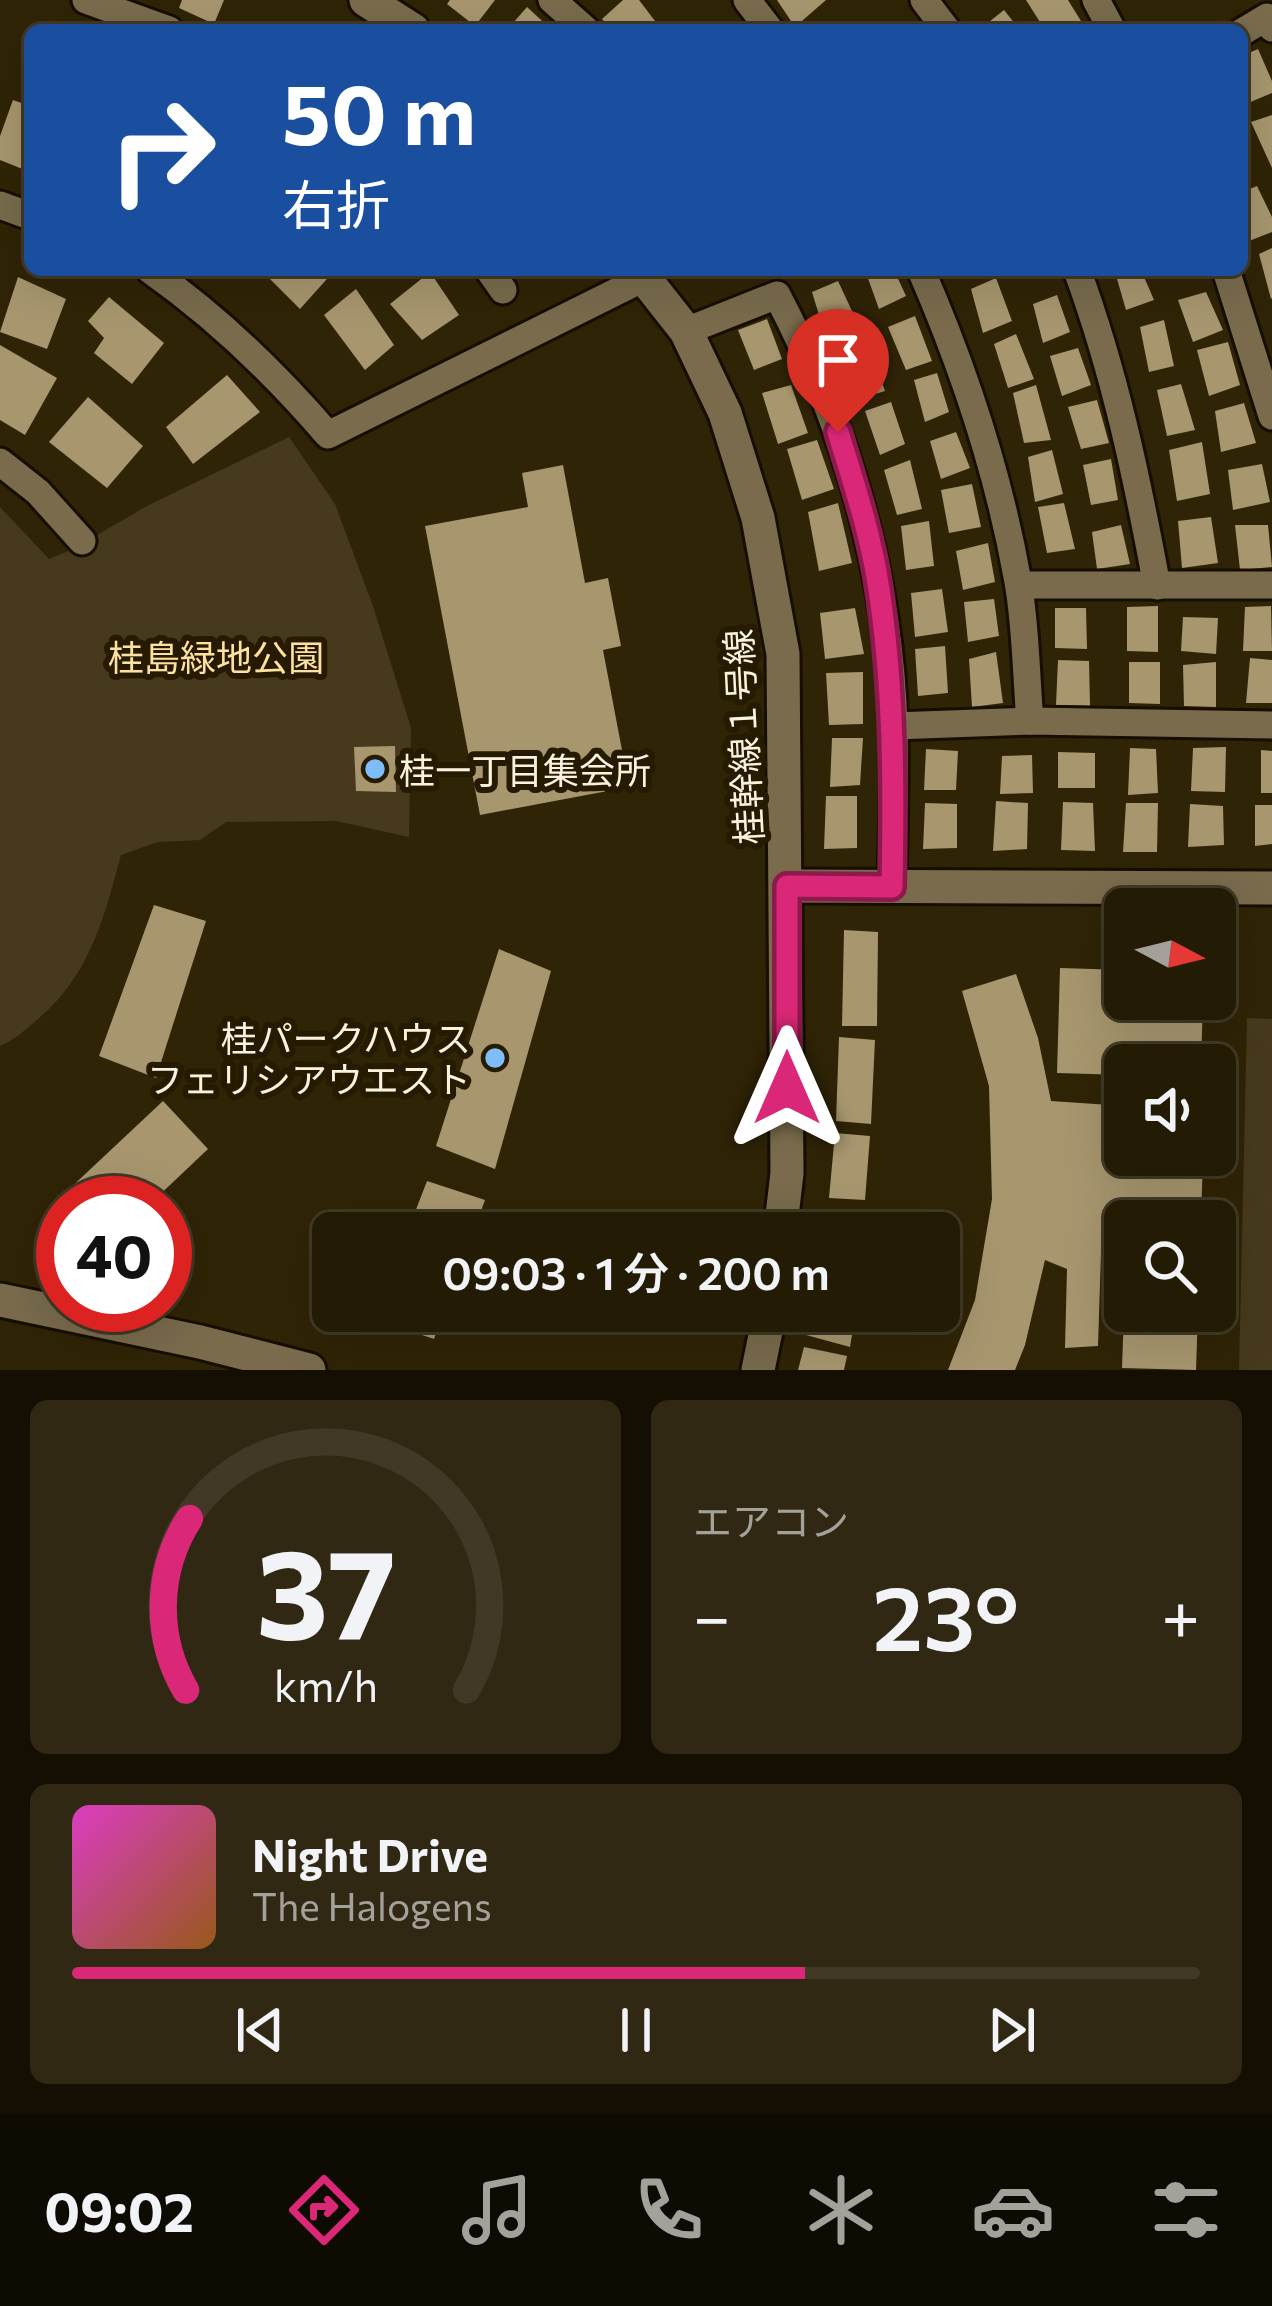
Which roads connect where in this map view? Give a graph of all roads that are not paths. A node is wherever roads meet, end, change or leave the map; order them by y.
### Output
1 (86, 0) edge
2 (552, 0) edge
3 (747, 0) edge
4 (924, 0) edge
5 (586, 18) edge
6 (152, 24) edge
7 (765, 24) edge
8 (942, 24) edge
9 (1248, 28) edge
10 (1272, 28) edge
11 (159, 276) edge
12 (637, 276) edge
13 (643, 276) edge
14 (923, 276) edge
15 (1079, 276) edge
16 (1228, 276) edge
17 (686, 331) junction
18 (1272, 416) edge
19 (0, 462) edge
20 (82, 541) dead end
21 (1019, 585) junction
22 (1272, 585) edge
23 (1156, 586) junction
24 (1030, 721) junction
25 (1272, 725) edge
26 (894, 726) junction
27 (787, 886) junction
28 (892, 887) junction
29 (1272, 888) edge
30 (782, 1212) edge
31 (0, 1300) edge
32 (766, 1332) edge
33 (309, 1370) edge
34 (758, 1370) edge

1 - 6 street
2 - 5 street
3 - 7 street
4 - 8 street
9 - 10 street
11 - 12 street
13 - 17 street, 桂幹線１号線
14 - 21 street
15 - 23 street
16 - 18 street
17 - 26 street
17 - 27 street, 桂幹線１号線
19 - 20 street
21 - 23 street
21 - 24 street
22 - 23 street
24 - 25 street
24 - 26 street
26 - 28 street
27 - 28 street
27 - 30 street, 桂幹線１号線
28 - 29 street
31 - 33 street
32 - 34 street

